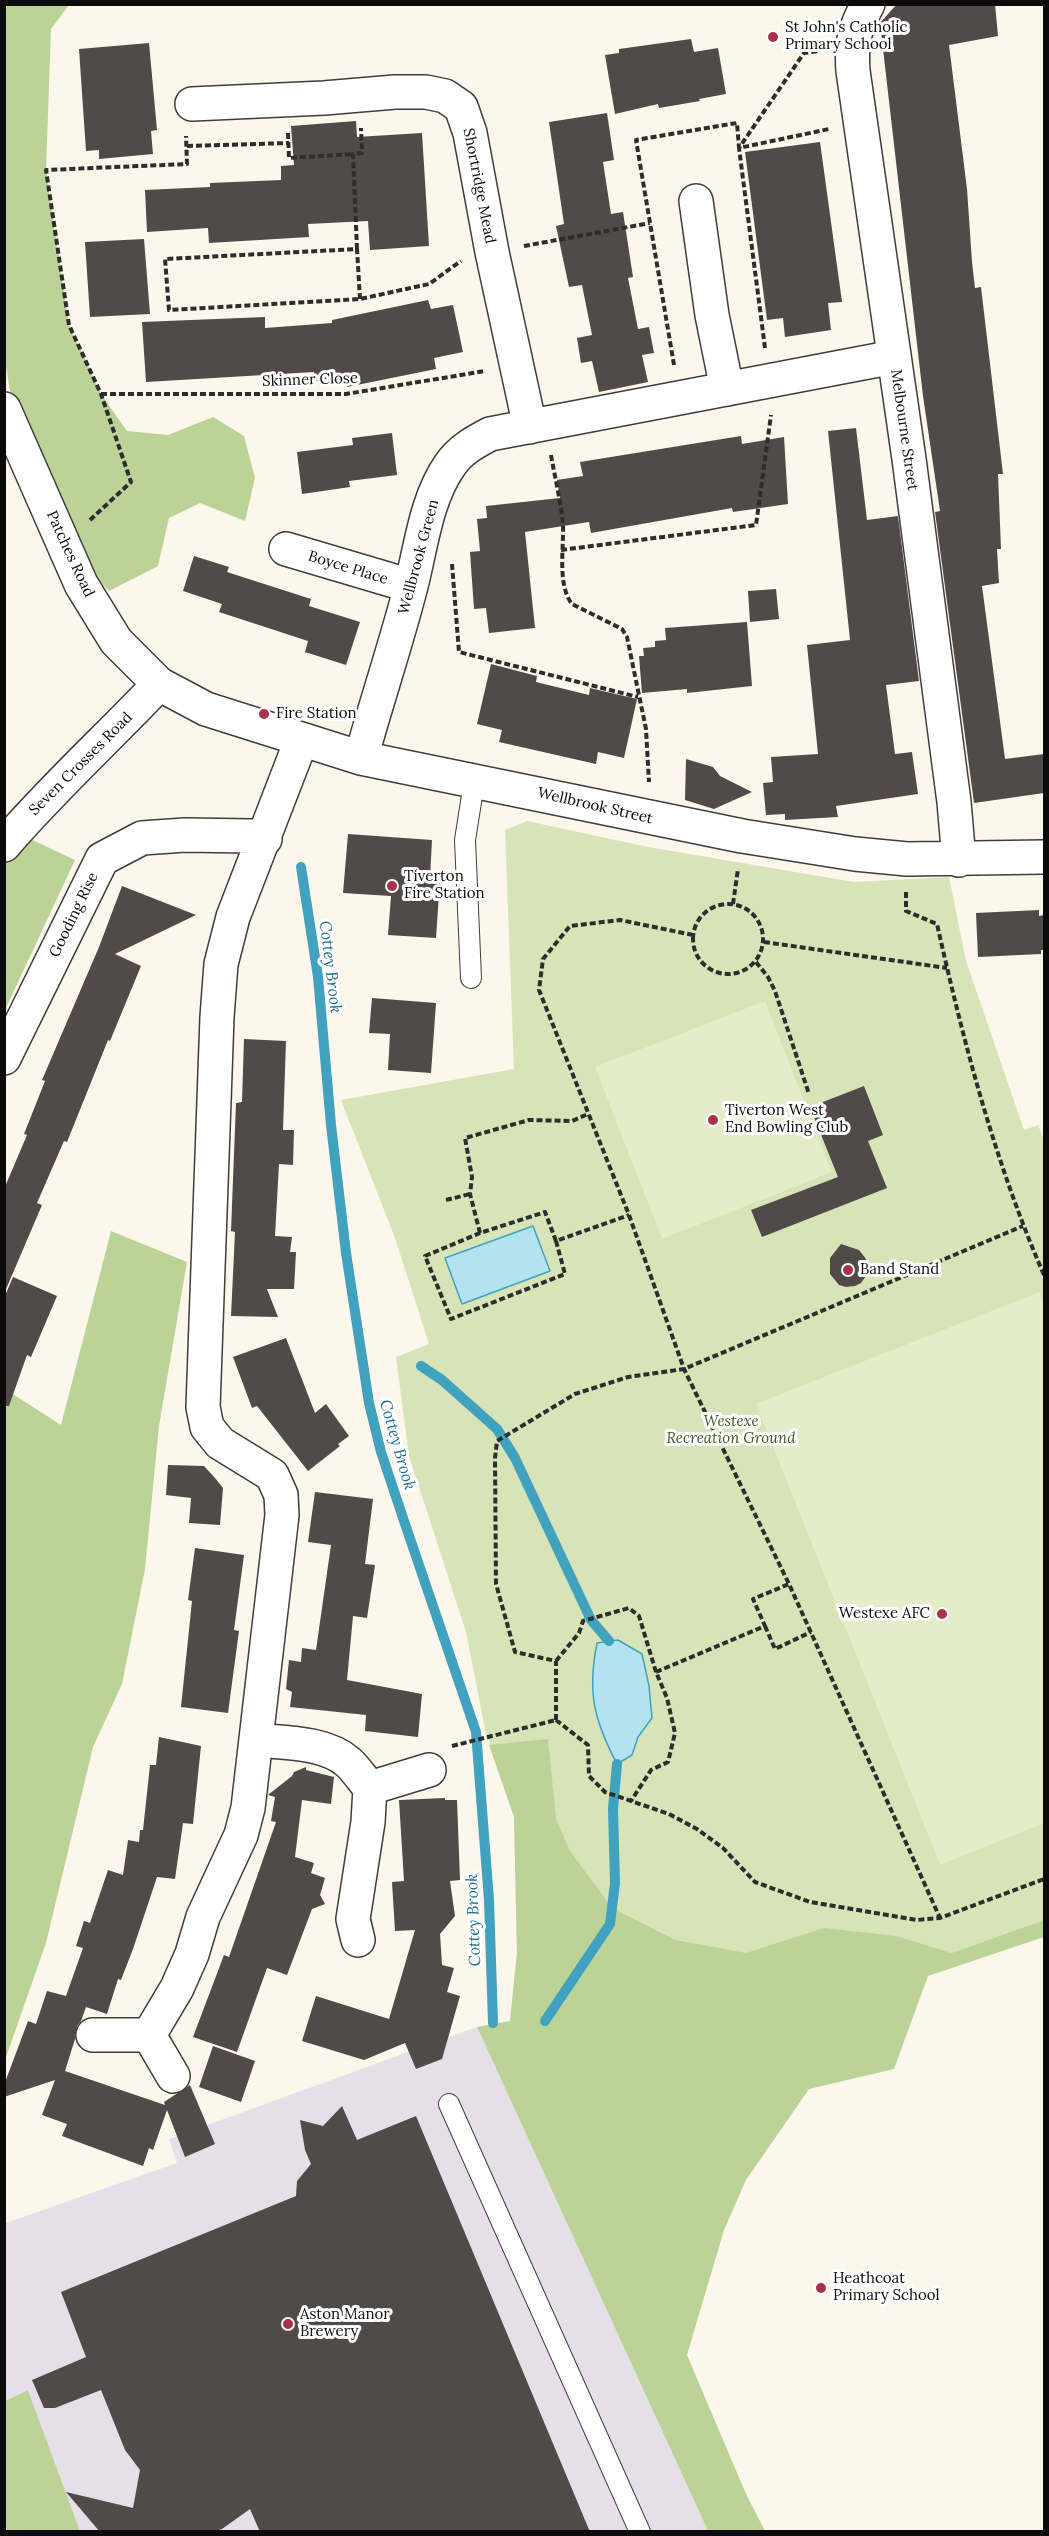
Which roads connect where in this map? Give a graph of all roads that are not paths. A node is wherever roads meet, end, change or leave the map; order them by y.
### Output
1 (868, 4) edge
2 (192, 104) road end
3 (696, 201) dead end
4 (894, 357) junction
5 (727, 389) junction
6 (4, 409) edge
7 (538, 426) junction
8 (286, 549) dead end
9 (411, 586) junction
10 (159, 684) junction
11 (301, 741) junction
12 (361, 758) junction
13 (474, 783) junction
14 (265, 839) junction
15 (4, 845) edge
16 (1044, 857) edge
17 (959, 860) junction
18 (471, 978) dead end
19 (4, 1058) edge
20 (256, 1740) junction
21 (429, 1770) dead end
22 (370, 1788) junction
23 (358, 1940) dead end
24 (93, 2035) dead end
25 (149, 2035) junction
26 (173, 2076) dead end
27 (449, 2104) dead end
28 (640, 2532) edge

1 - 4 street, Melbourne Street
2 - 7 street, Shortridge Mead
3 - 5 street
4 - 5 street, Wellbrook Green
4 - 17 street, Melbourne Street
5 - 7 street, Wellbrook Green
6 - 10 street, Patches Road
7 - 9 street, Wellbrook Green
8 - 9 street, Boyce Place
9 - 12 street, Wellbrook Green
10 - 11 street, Wellbrook Street
10 - 15 street, Seven Crosses Road
11 - 12 street, Wellbrook Street
11 - 14 street
12 - 13 street, Wellbrook Street
13 - 17 street, Wellbrook Street
13 - 18 lane
14 - 19 street, Gooding Rise
14 - 20 street
16 - 17 street, Wellbrook Street
20 - 22 street
20 - 25 street
21 - 22 street
22 - 23 street
24 - 25 street
25 - 26 street
27 - 28 lane

